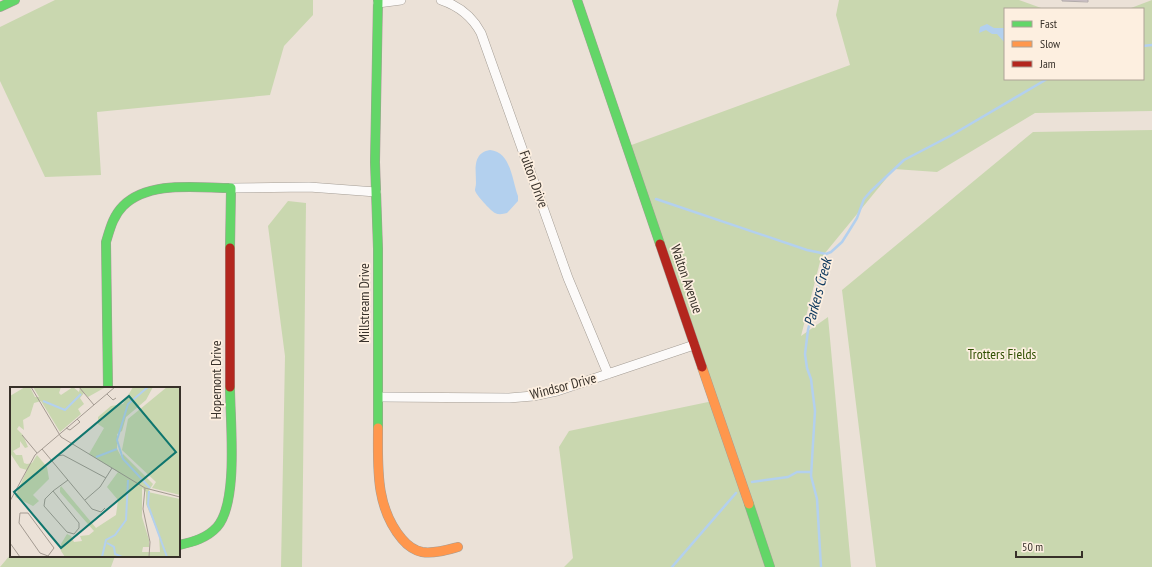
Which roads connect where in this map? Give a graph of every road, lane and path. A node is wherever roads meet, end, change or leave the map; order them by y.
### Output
1 (15, 0) edge
2 (401, 0) edge
3 (441, 0) edge
4 (577, 0) edge
5 (378, 2) edge
6 (0, 7) edge
7 (231, 188) junction
8 (376, 192) junction
9 (694, 345) junction
10 (608, 374) junction
11 (108, 387) edge
12 (379, 397) junction
13 (180, 544) edge
14 (458, 547) dead end
15 (770, 567) edge

1 - 6 street
2 - 5 street
3 - 10 street, Fulton Drive
4 - 9 street, Walton Avenue
5 - 8 street, Millstream Drive
7 - 8 street
7 - 11 street
7 - 13 street, Hopemont Drive
8 - 12 street, Millstream Drive
9 - 10 street, Windsor Drive
9 - 15 street, Walton Avenue
10 - 12 street, Windsor Drive
12 - 14 street, Millstream Drive

